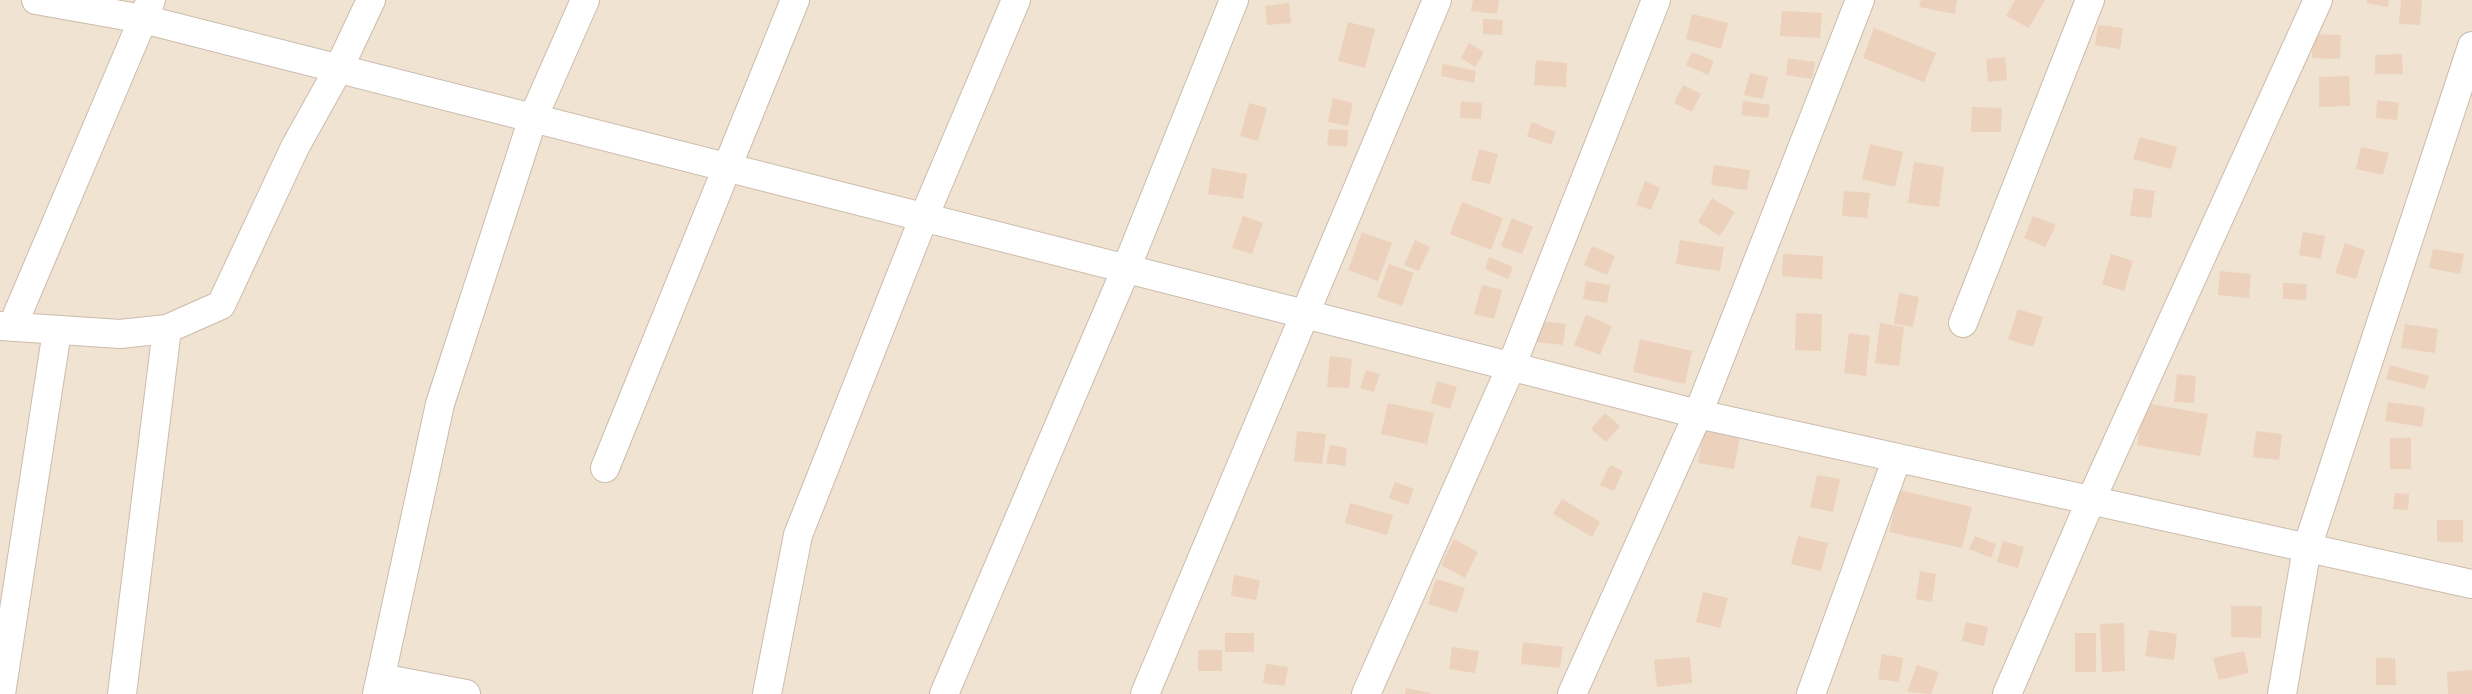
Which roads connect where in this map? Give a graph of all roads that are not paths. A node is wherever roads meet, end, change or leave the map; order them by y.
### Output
1 (36, 0) edge
2 (371, 0) edge
3 (585, 0) edge
4 (795, 0) edge
5 (1016, 0) edge
6 (1234, 0) edge
7 (1437, 0) edge
8 (1656, 0) edge
9 (1860, 0) edge
10 (2090, 0) edge
11 (2318, 0) edge
12 (147, 9) edge
13 (2472, 46) edge
14 (339, 68) junction
15 (533, 118) junction
16 (728, 167) junction
17 (924, 217) junction
18 (1126, 269) junction
19 (1305, 314) junction
20 (1963, 323) dead end
21 (6, 326) edge
22 (167, 329) junction
23 (57, 331) junction
24 (1511, 367) junction
25 (1698, 414) junction
26 (1897, 458) junction
27 (605, 468) dead end
28 (2091, 500) junction
29 (2307, 548) junction
30 (2472, 584) edge
31 (379, 686) edge
32 (0, 694) edge
33 (122, 694) edge
34 (466, 694) edge
35 (767, 694) edge
36 (944, 694) edge
37 (1145, 694) edge
38 (1366, 694) edge
39 (1572, 694) edge
40 (1811, 694) edge
41 (2007, 694) edge
42 (2282, 694) edge

1 - 12 street
2 - 14 street
3 - 15 street
4 - 16 street
5 - 17 street
6 - 18 street
7 - 19 street
8 - 24 street
9 - 25 street
10 - 20 street
11 - 28 street
12 - 14 street
12 - 21 street
13 - 29 street
14 - 15 street
14 - 22 street
15 - 16 street
15 - 31 street
16 - 17 street
16 - 27 street
17 - 18 street
17 - 35 street
18 - 19 street
18 - 36 street
19 - 24 street
19 - 37 street
21 - 23 street
22 - 23 street
22 - 33 street
23 - 32 street
24 - 25 street
24 - 38 street
25 - 26 street
25 - 39 street
26 - 28 street
26 - 40 street
28 - 29 street
28 - 41 street
29 - 30 street
29 - 42 street
31 - 34 street

